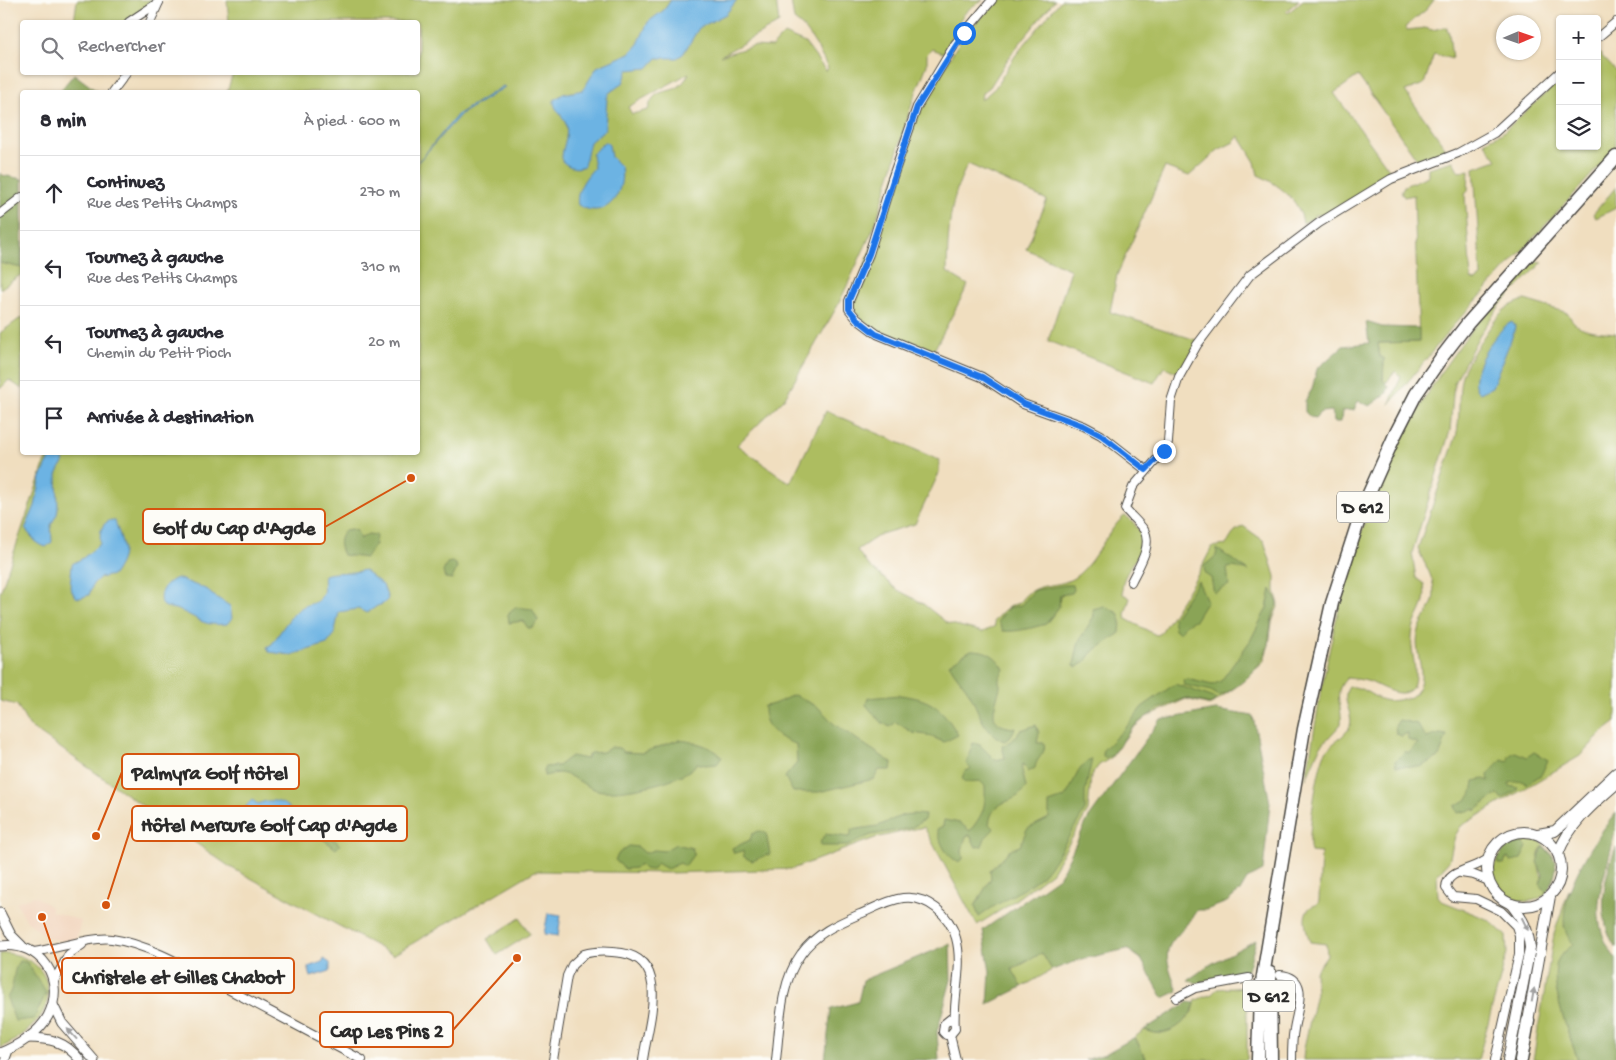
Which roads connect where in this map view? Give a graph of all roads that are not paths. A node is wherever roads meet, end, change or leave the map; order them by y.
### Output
1 (992, 0) edge
2 (159, 1) edge
3 (132, 20) edge
4 (151, 20) edge
5 (1616, 22) edge
6 (1601, 35) edge
7 (125, 75) edge
8 (1556, 76) edge
9 (114, 90) edge
10 (1616, 157) edge
11 (20, 199) edge
12 (0, 214) edge
13 (1146, 470) junction
14 (1130, 582) dead end
15 (1616, 773) edge
16 (1616, 784) edge
17 (1538, 834) junction
18 (1558, 854) junction
19 (1489, 858) junction
20 (1459, 873) junction
21 (1489, 880) junction
22 (1550, 896) junction
23 (1511, 904) junction
24 (0, 913) edge
25 (1270, 932) junction
26 (85, 942) junction
27 (0, 946) edge
28 (22, 946) junction
29 (34, 952) junction
30 (1280, 974) dead end
31 (1249, 978) dead end
32 (54, 980) junction
33 (1176, 998) dead end
34 (53, 1005) junction
35 (1528, 1021) joint
36 (27, 1038) junction
37 (10, 1049) junction
38 (0, 1053) edge
39 (350, 1057) edge
40 (5, 1060) edge
41 (80, 1060) edge
42 (94, 1060) edge
43 (362, 1060) edge
44 (553, 1060) edge
45 (643, 1060) edge
46 (776, 1060) edge
47 (956, 1060) edge
48 (1259, 1060) edge
49 (1271, 1060) edge
50 (1292, 1060) edge
51 (1495, 1060) edge
52 (1508, 1060) edge
53 (1521, 1060) edge

1 - 13 street
2 - 3 street
2 - 4 street
5 - 6 street
7 - 9 street
8 - 13 street
10 - 25 highway, D 612
11 - 12 street
13 - 14 street
15 - 17 main road
16 - 18 main road
17 - 18 main road
17 - 19 main road
18 - 22 main road
19 - 20 street
19 - 21 main road
20 - 21 street
20 - 51 street
21 - 23 main road
22 - 23 main road
35 -> 22 main road
23 -> 52 main road
24 - 28 street
25 - 48 highway, D 612
25 - 49 highway, D 612
26 - 29 street
26 - 32 street
26 - 39 street
27 - 28 street
28 - 29 street
29 - 32 street
30 - 50 street
31 - 33 street
32 - 34 street
34 - 36 street
42 -> 34 street
35 - 53 highway
36 - 37 street
36 - 41 street
37 - 38 street
37 - 40 street
39 - 43 street
44 - 45 street
46 - 47 street

